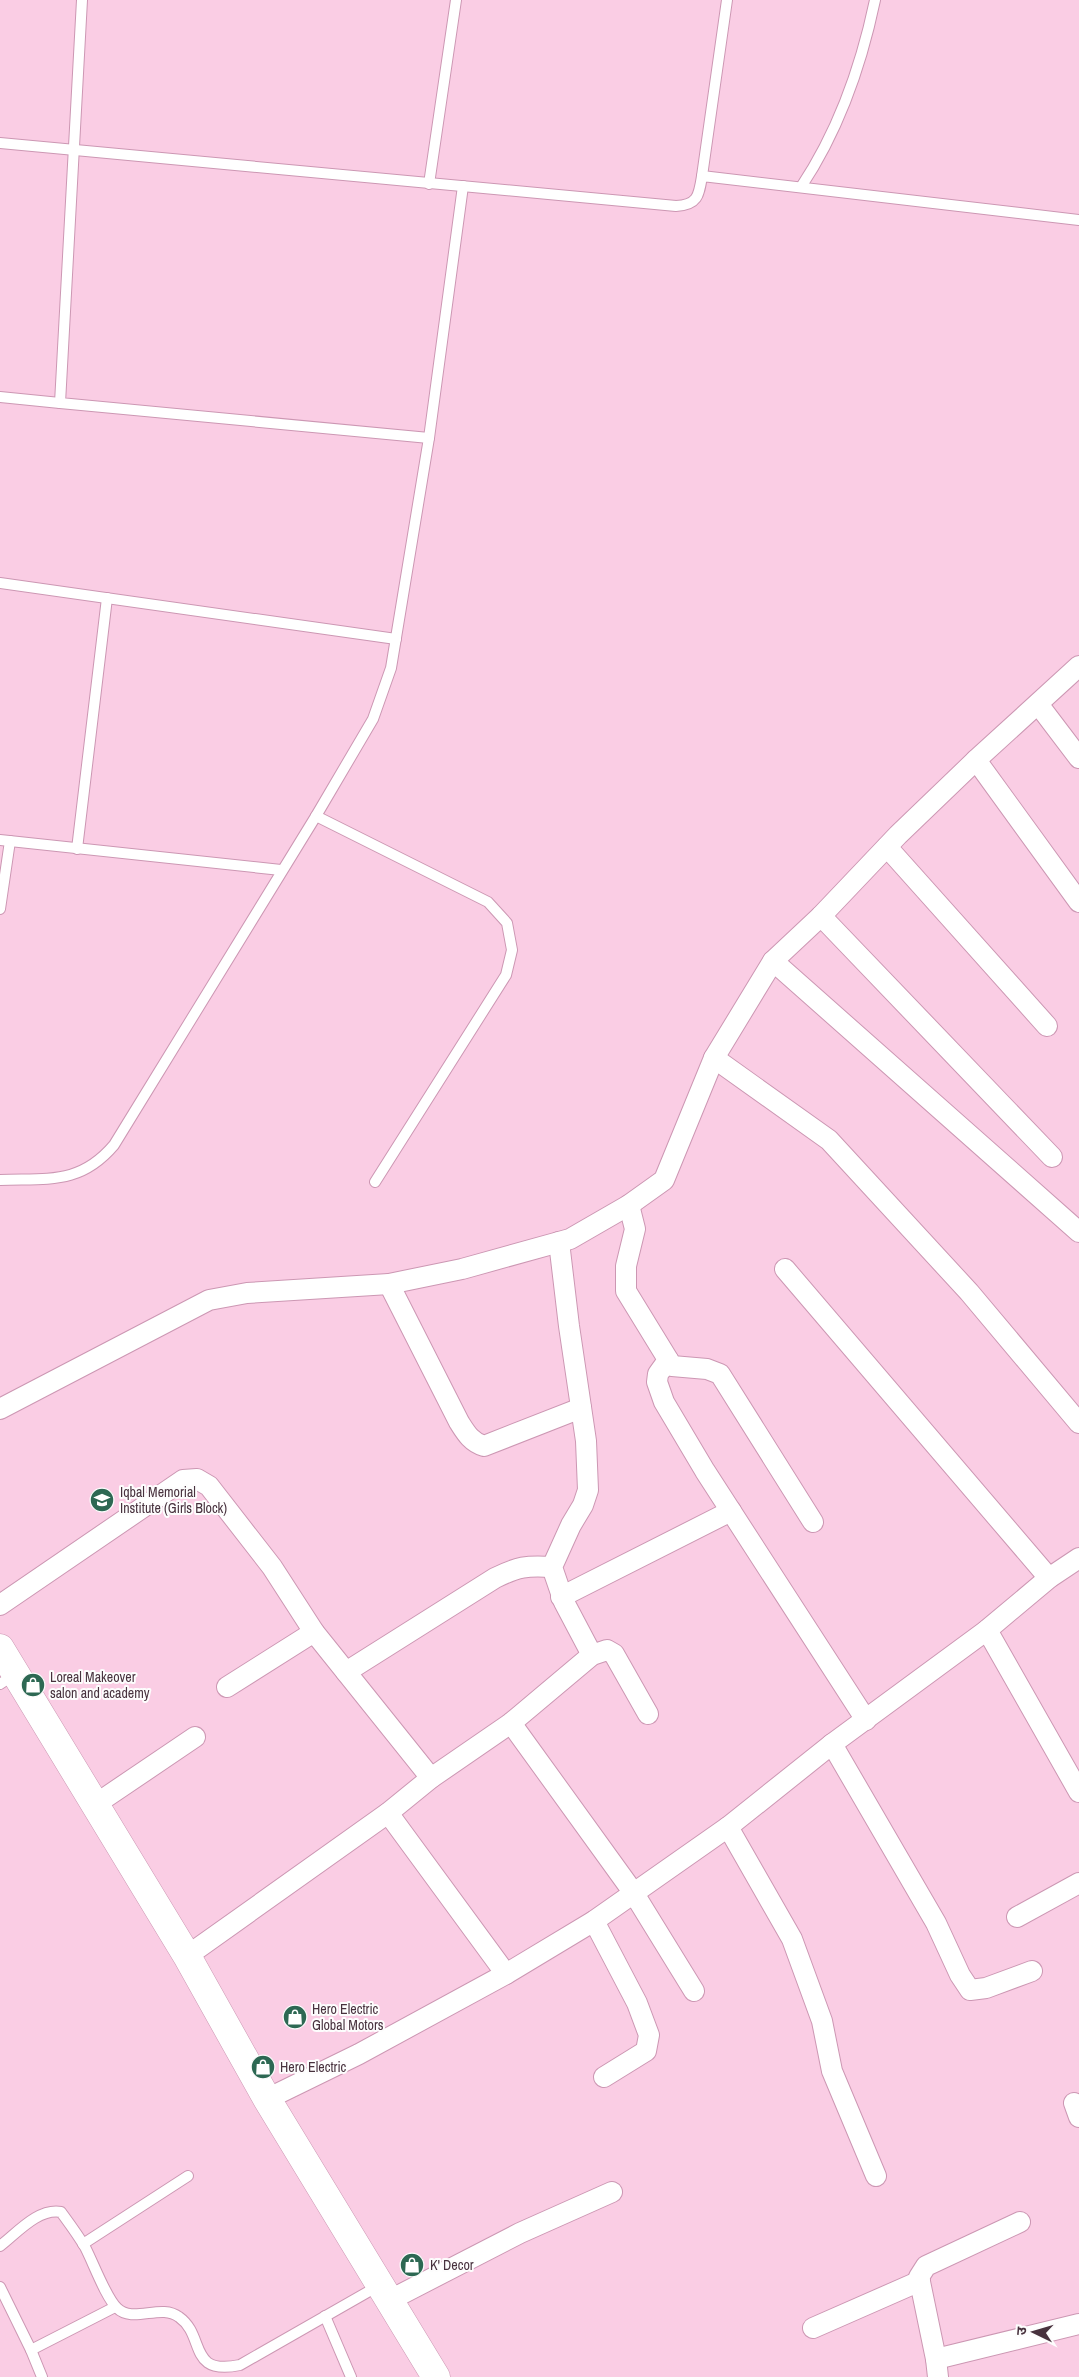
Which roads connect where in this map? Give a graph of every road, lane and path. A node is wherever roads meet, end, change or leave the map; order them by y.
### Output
1 (82, 0) edge
2 (456, 0) edge
3 (727, 0) edge
4 (875, 0) edge
5 (0, 143) edge
6 (73, 149) junction
7 (702, 176) junction
8 (429, 184) junction
9 (463, 186) junction
10 (801, 187) junction
11 (1079, 220) edge
12 (0, 397) edge
13 (60, 403) junction
14 (430, 438) junction
15 (0, 583) edge
16 (107, 598) junction
17 (396, 639) junction
18 (1079, 666) edge
19 (1038, 704) junction
20 (1079, 758) edge
21 (976, 760) junction
22 (316, 816) junction
23 (5, 840) edge
24 (887, 847) junction
25 (77, 849) junction
26 (281, 870) junction
27 (1079, 902) edge
28 (0, 909) edge
29 (821, 916) junction
30 (773, 961) junction
31 (1047, 1026) dead end
32 (714, 1058) junction
33 (1052, 1157) dead end
34 (0, 1180) edge
35 (375, 1182) dead end
36 (629, 1205) junction
37 (1079, 1232) edge
38 (559, 1242) junction
39 (785, 1269) dead end
40 (389, 1284) junction
41 (668, 1360) junction
42 (581, 1408) junction
43 (0, 1409) edge
44 (1079, 1423) edge
45 (731, 1511) junction
46 (813, 1522) dead end
47 (1079, 1558) edge
48 (552, 1567) junction
49 (1049, 1578) junction
50 (561, 1597) junction
51 (0, 1605) edge
52 (987, 1630) junction
53 (314, 1632) junction
54 (0, 1648) edge
55 (592, 1655) junction
56 (346, 1672) junction
57 (8, 1679) edge
58 (227, 1687) dead end
59 (648, 1714) dead end
60 (866, 1720) junction
61 (511, 1723) junction
62 (195, 1738) dead end
63 (832, 1744) junction
64 (431, 1778) junction
65 (1076, 1781) edge
66 (96, 1804) junction
67 (388, 1813) junction
68 (728, 1828) junction
69 (1079, 1882) edge
70 (633, 1892) junction
71 (1018, 1917) dead end
72 (594, 1921) junction
73 (187, 1956) junction
74 (1032, 1971) dead end
75 (506, 1974) junction
76 (694, 1991) dead end
77 (604, 2077) dead end
78 (268, 2099) junction
79 (188, 2176) dead end
80 (876, 2176) dead end
81 (612, 2192) dead end
82 (1020, 2222) dead end
83 (83, 2244) junction
84 (0, 2246) edge
85 (920, 2281) junction
86 (0, 2287) edge
87 (385, 2292) junction
88 (115, 2307) junction
89 (325, 2316) junction
90 (1079, 2324) edge
91 (813, 2328) dead end
92 (31, 2350) junction
93 (937, 2368) edge
94 (42, 2377) edge
95 (351, 2377) edge
96 (436, 2377) edge

1 - 6 lane
2 - 8 lane
3 - 7 lane
4 - 10 lane
5 - 6 lane
6 - 8 lane
6 - 13 lane
7 - 9 lane
7 - 10 lane
8 - 9 lane
9 - 14 lane
10 - 11 lane
12 - 13 lane
13 - 14 lane
14 - 17 lane
15 - 16 lane
16 - 17 lane
16 - 25 lane
17 - 22 lane
18 - 19 street
19 - 20 street
19 - 21 street
21 - 24 street
21 - 27 street
22 - 26 lane
22 - 35 lane
23 - 25 lane
23 - 28 lane
24 - 29 street
24 - 31 street
25 - 26 lane
26 - 34 lane
29 - 30 street
29 - 33 street
30 - 32 street
30 - 37 street
32 - 36 street
32 - 44 street
36 - 38 street
36 - 41 street
38 - 40 street
38 - 42 street
39 - 49 street
40 - 42 street
40 - 43 street
41 - 45 street
41 - 46 street
42 - 48 street
45 - 50 street
45 - 60 street
47 - 49 street
48 - 50 street
48 - 56 street
49 - 52 street
50 - 55 street
51 - 53 street
52 - 60 street
52 - 65 street
53 - 56 street
53 - 58 street
54 - 57 main road
55 - 59 street
55 - 61 street
56 - 64 street
57 - 66 main road
60 - 63 street
61 - 64 street
61 - 70 street
62 - 66 street
63 - 68 street
63 - 74 street
64 - 67 street
66 - 73 main road
67 - 73 street
67 - 75 street
68 - 70 street
68 - 80 street
69 - 71 street
70 - 72 street
70 - 76 street
72 - 75 street
72 - 77 street
73 - 78 main road
75 - 78 street
78 - 87 main road
79 - 83 lane
81 - 87 street
82 - 85 street
83 - 84 lane
83 - 88 lane
85 - 91 street
85 - 93 street
86 - 92 lane
87 - 89 lane
87 - 96 main road
88 - 89 lane
88 - 92 lane
89 - 95 lane
90 - 93 street
92 - 94 lane

